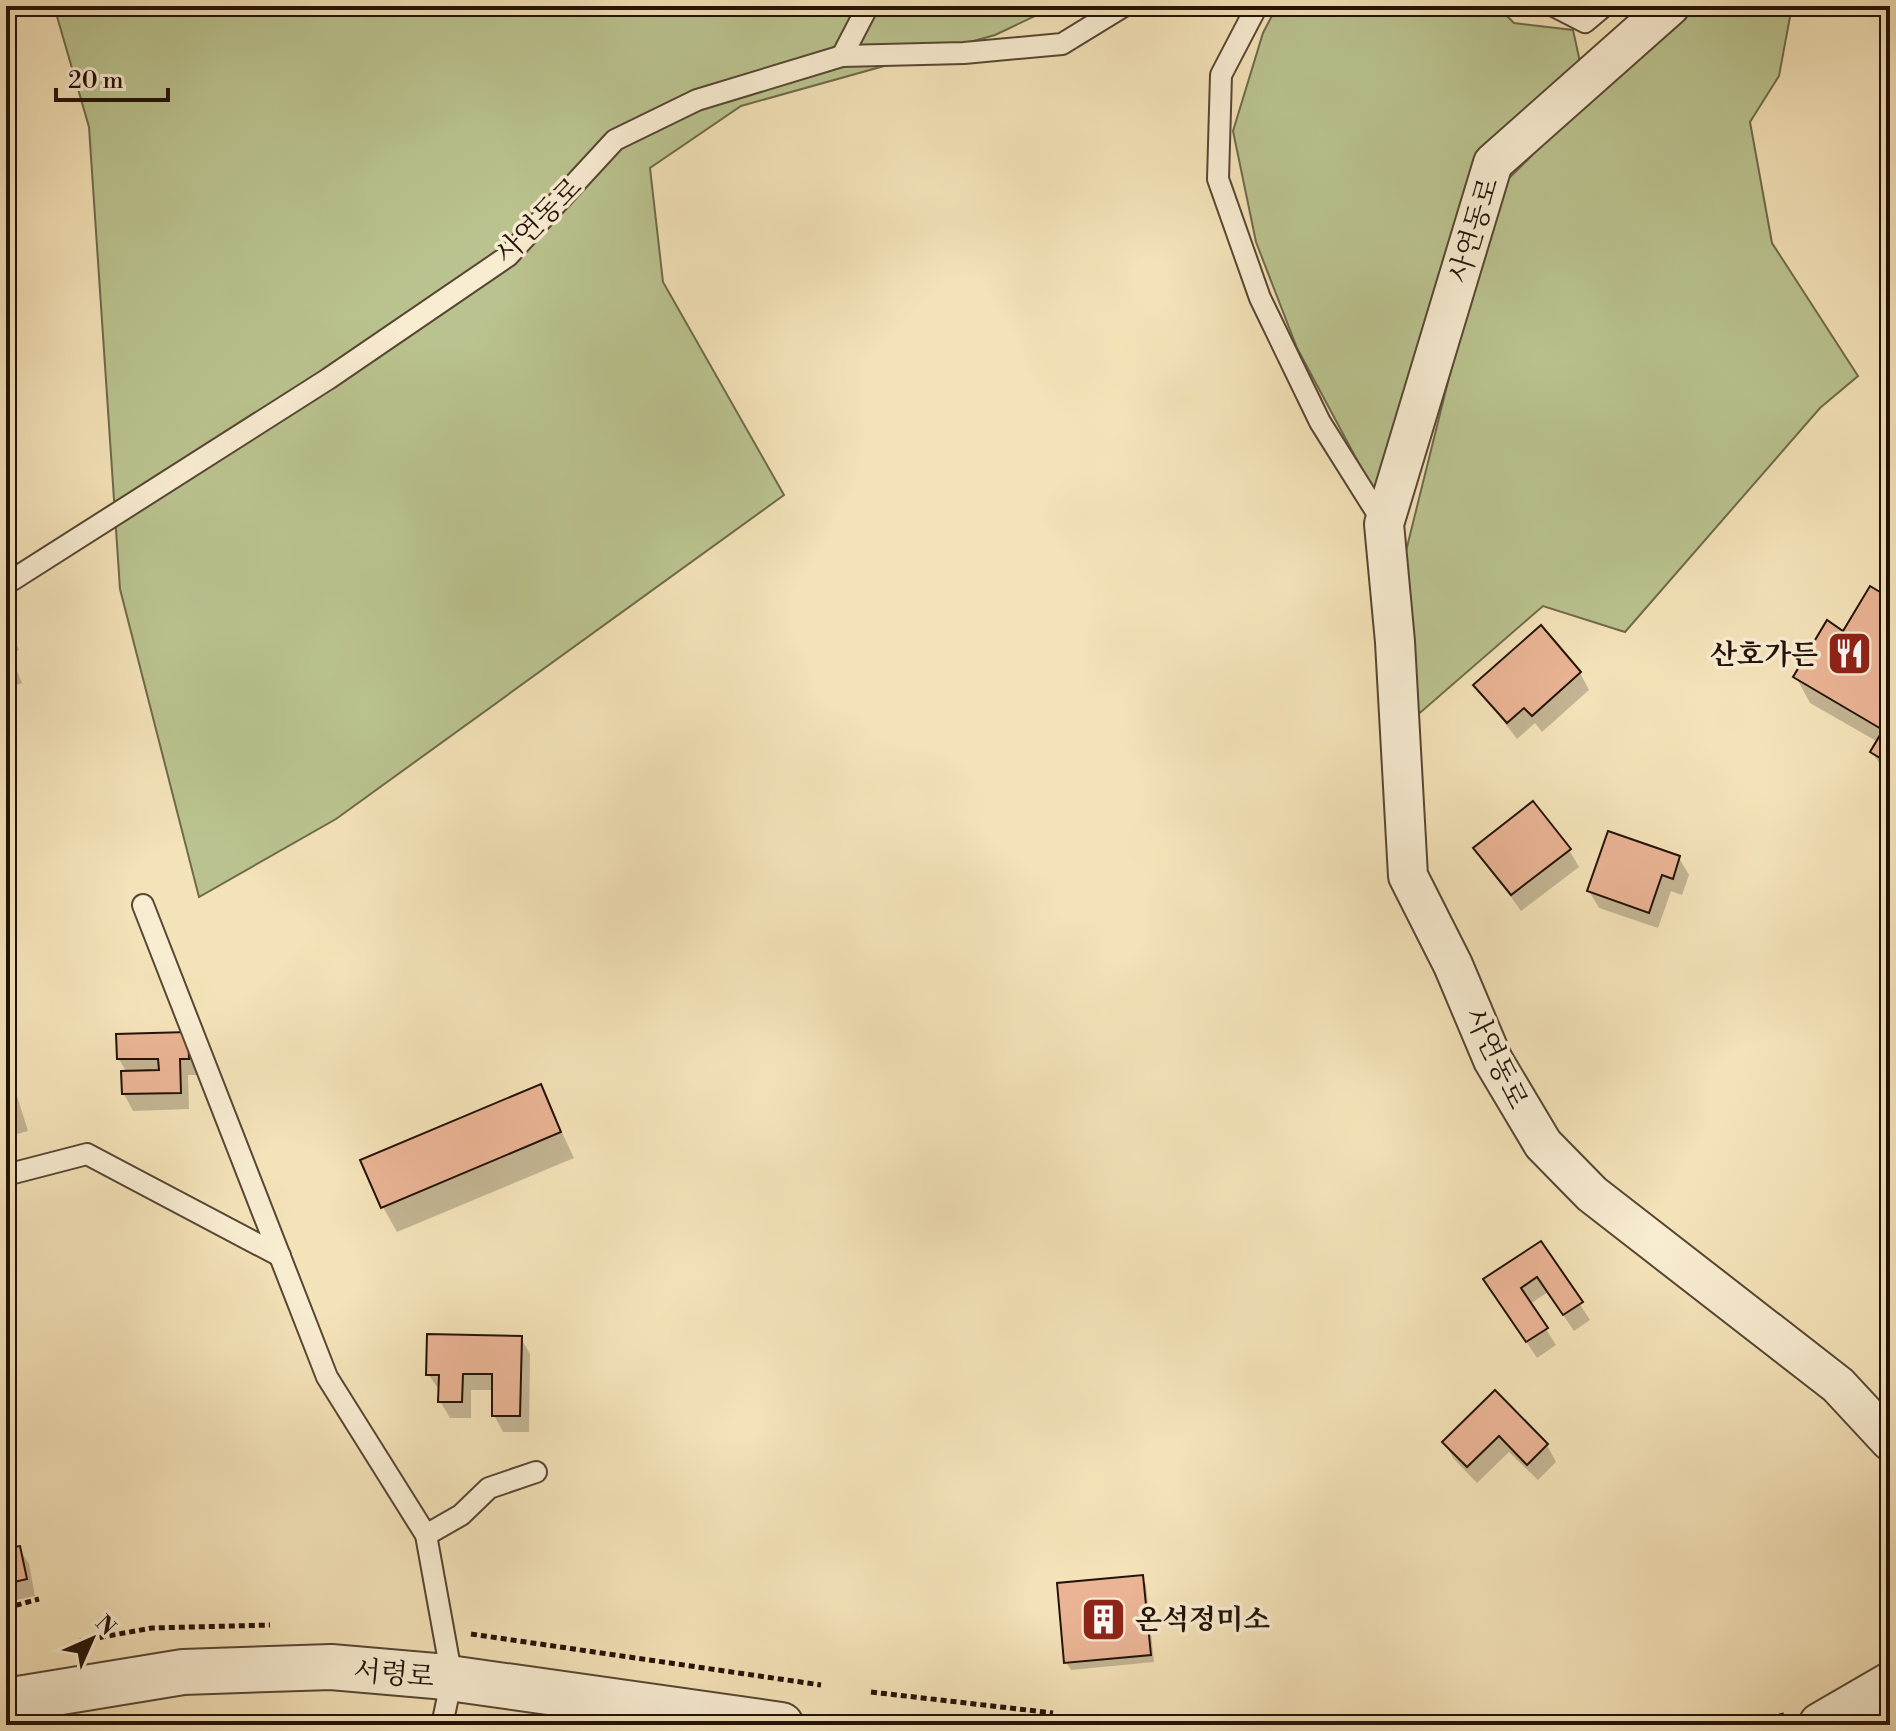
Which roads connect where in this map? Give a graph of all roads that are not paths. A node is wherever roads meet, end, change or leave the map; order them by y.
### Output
1 (868, 6) edge
2 (1124, 6) edge
3 (1257, 6) edge
4 (1554, 6) edge
5 (1604, 6) edge
6 (1670, 6) edge
7 (842, 56) junction
8 (1384, 524) junction
9 (6, 584) edge
10 (143, 905) dead end
11 (6, 1175) edge
12 (280, 1256) junction
13 (1890, 1441) edge
14 (536, 1472) dead end
15 (426, 1535) junction
16 (452, 1678) junction
17 (1890, 1685) edge
18 (6, 1701) edge
19 (442, 1725) edge
20 (781, 1725) edge
21 (1821, 1725) edge

1 - 7 lane
2 - 7 lane, 사연동로
3 - 8 lane, 사연동로
4 - 5 lane
6 - 8 street, 사연동로
7 - 9 lane, 사연동로
8 - 13 street, 사연동로
10 - 12 lane
11 - 12 lane
12 - 15 lane
14 - 15 lane
15 - 16 lane
16 - 18 street, 서령로
16 - 19 lane
16 - 20 street, 서령로
17 - 21 street

